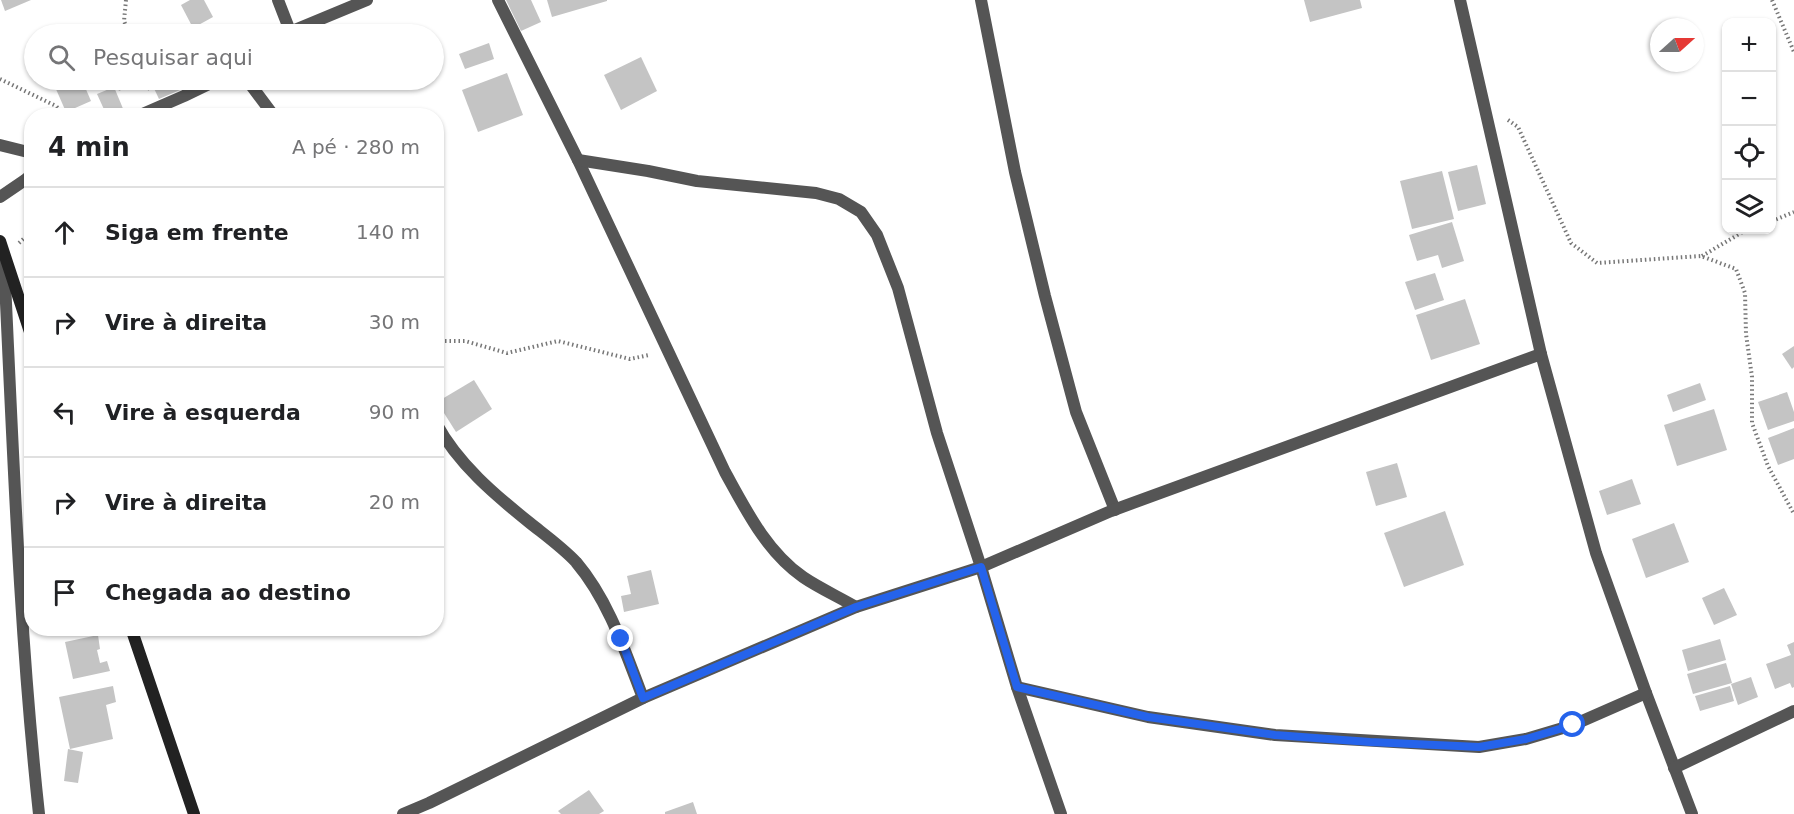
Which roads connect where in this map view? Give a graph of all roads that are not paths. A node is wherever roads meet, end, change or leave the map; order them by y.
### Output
1 (278, 0) edge
2 (367, 0) edge
3 (498, 0) edge
4 (981, 0) edge
5 (1460, 0) edge
6 (285, 24) edge
7 (309, 24) edge
8 (196, 90) edge
9 (254, 90) edge
10 (156, 108) edge
11 (268, 108) edge
12 (0, 145) edge
13 (24, 151) edge
14 (578, 160) junction
15 (24, 181) edge
16 (0, 197) edge
17 (0, 241) edge
18 (4, 258) junction
19 (24, 315) edge
20 (1541, 354) junction
21 (444, 434) edge
22 (1115, 510) junction
23 (981, 567) junction
24 (856, 607) junction
25 (134, 636) edge
26 (1017, 687) junction
27 (1646, 693) junction
28 (643, 698) junction
29 (1794, 711) edge
30 (1674, 768) junction
31 (429, 809) edge
32 (39, 814) edge
33 (194, 814) edge
34 (403, 814) edge
35 (1061, 814) edge
36 (1692, 814) edge

1 - 6 street
2 - 7 street
3 - 14 street
4 - 22 street
5 - 20 street
8 - 10 street
9 - 11 street
12 - 13 street
14 - 23 street
14 - 24 street
15 - 16 street
17 - 18 street
18 - 19 street
18 - 32 street
20 - 22 street
20 - 27 street
21 - 28 street
22 - 23 street
23 - 24 street
23 - 26 street
24 - 28 street
25 - 33 street
26 - 27 street
26 - 35 street
27 - 30 street
28 - 31 street
29 - 30 street
30 - 36 street
31 - 34 street

